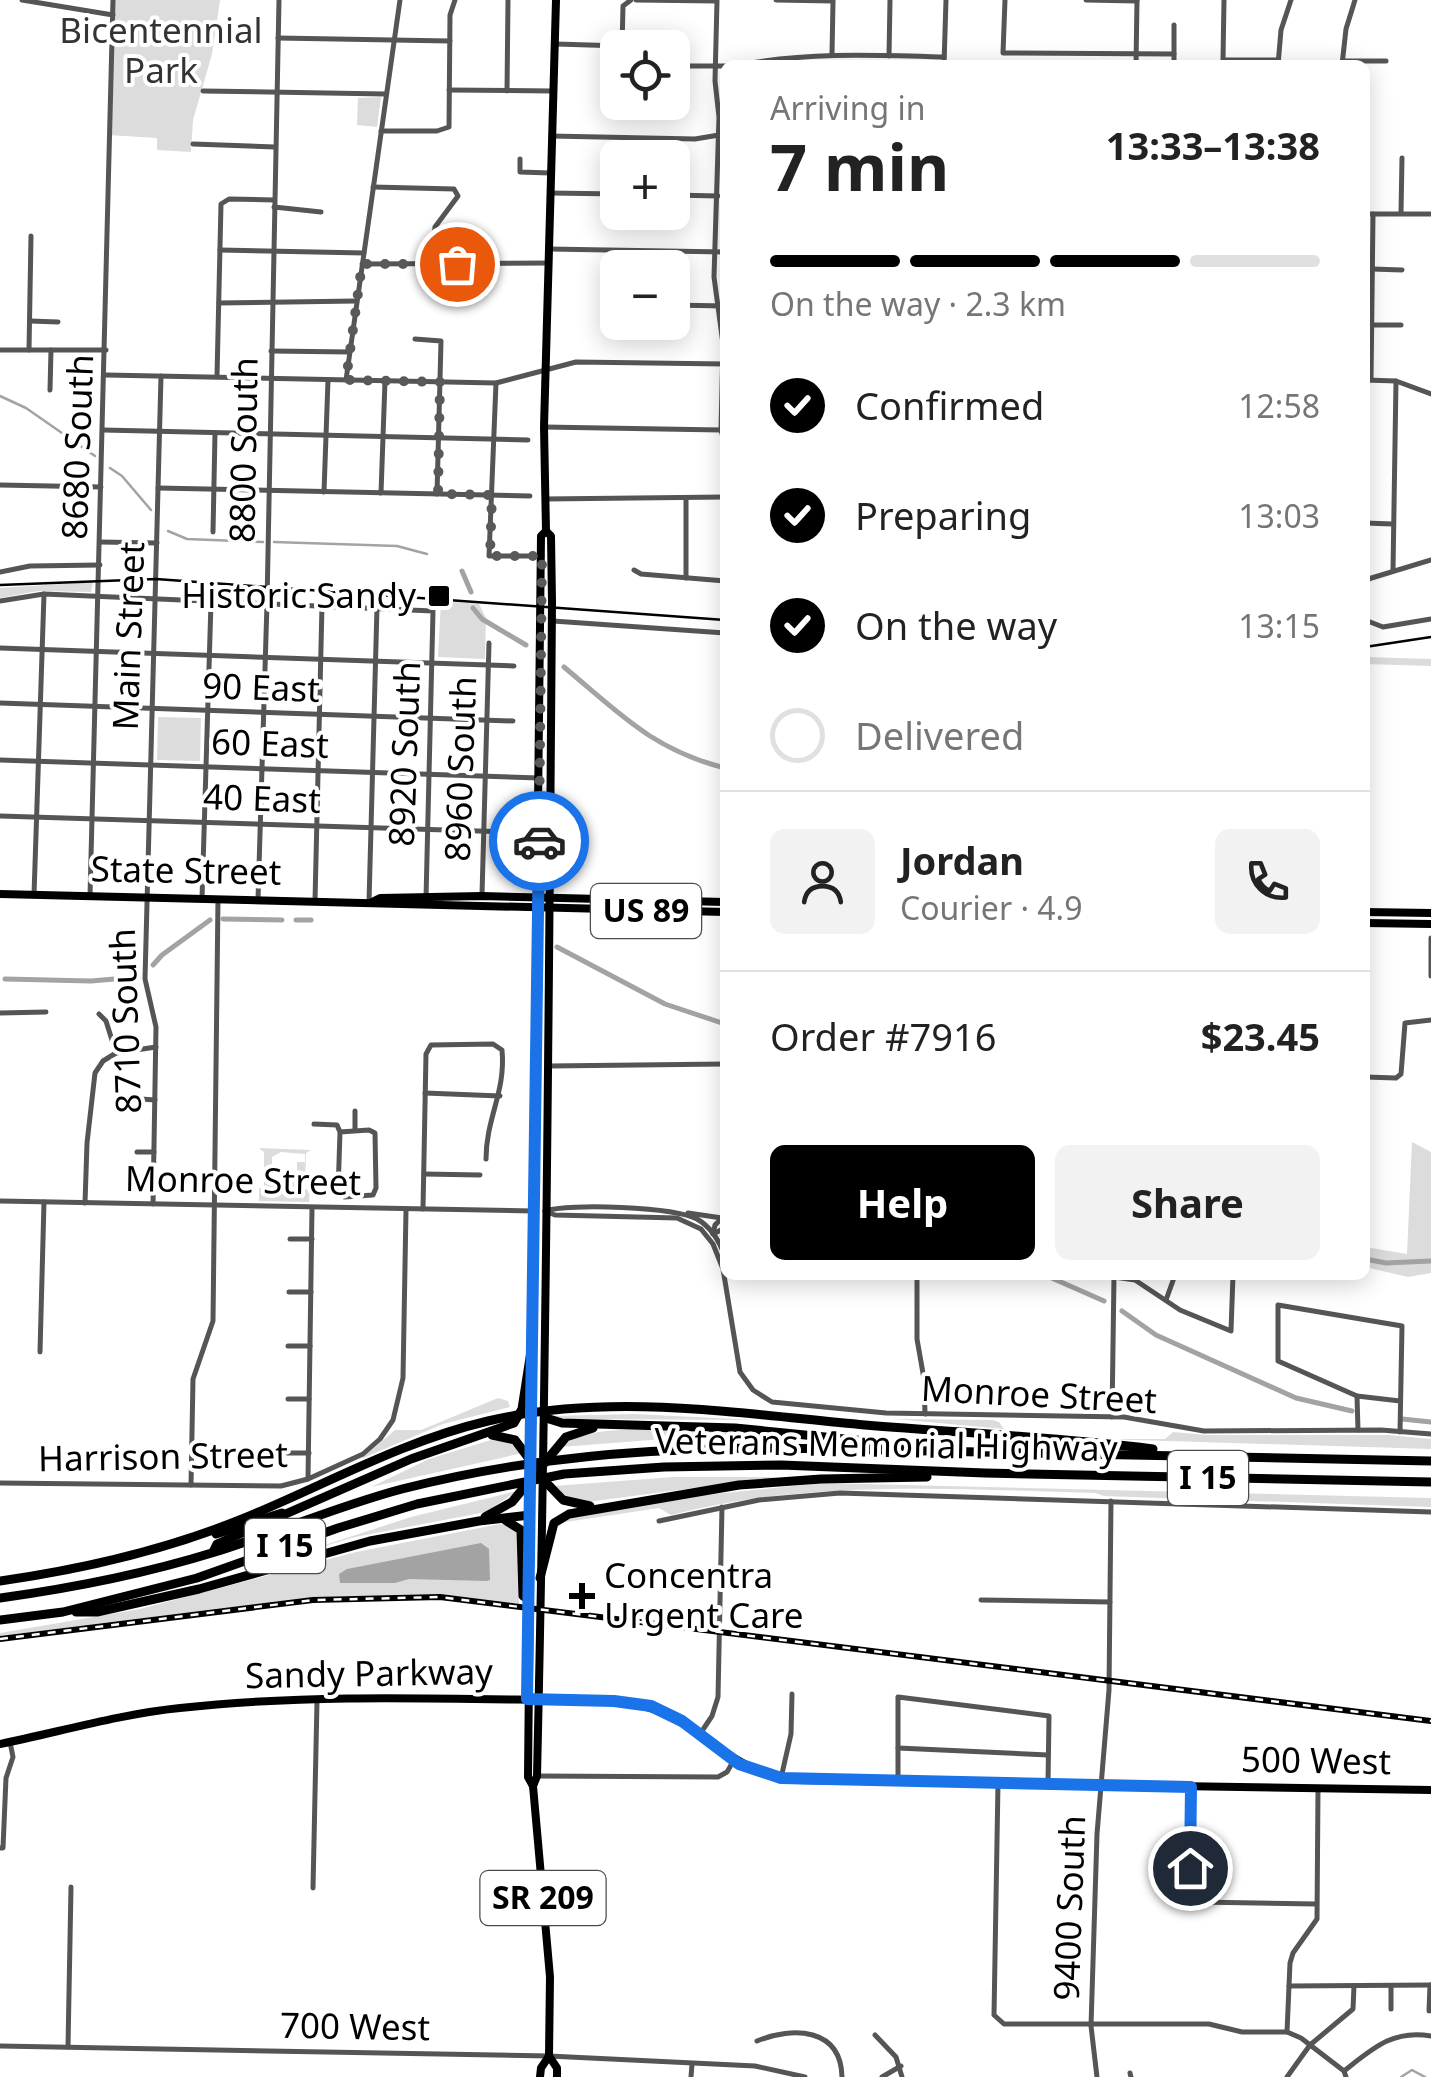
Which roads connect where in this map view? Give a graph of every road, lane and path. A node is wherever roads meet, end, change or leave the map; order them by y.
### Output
1 (22, 0) edge
2 (114, 0) edge
3 (279, 0) edge
4 (400, 0) edge
5 (455, 0) edge
6 (508, 0) edge
7 (556, 0) edge
8 (776, 0) edge
9 (833, 0) edge
10 (890, 0) edge
11 (946, 0) edge
12 (1005, 0) edge
13 (1086, 0) edge
14 (1224, 0) edge
15 (1291, 0) edge
16 (1355, 0) edge
17 (631, 1) edge
18 (1137, 1) edge
19 (716, 2) edge
20 (113, 15) junction
21 (1174, 24) dead end
22 (625, 30) edge
23 (278, 38) junction
24 (394, 40) junction
25 (450, 42) junction
26 (553, 44) junction
27 (600, 46) edge
28 (832, 54) junction
29 (1174, 54) junction
30 (889, 56) junction
31 (1136, 56) junction
32 (764, 60) edge
33 (933, 60) edge
34 (944, 60) edge
35 (1136, 60) edge
36 (1174, 60) edge
37 (1223, 60) edge
38 (1278, 60) edge
39 (1342, 60) edge
40 (1386, 61) dead end
41 (1370, 62) edge
42 (690, 66) edge
43 (715, 66) junction
44 (720, 66) edge
45 (449, 90) junction
46 (507, 90) junction
47 (203, 91) dead end
48 (552, 91) junction
49 (277, 92) junction
50 (386, 94) junction
51 (720, 115) edge
52 (381, 130) junction
53 (720, 135) edge
54 (551, 136) junction
55 (193, 144) dead end
56 (276, 148) junction
57 (1402, 158) dead end
58 (520, 160) dead end
59 (720, 166) edge
60 (550, 173) junction
61 (372, 187) junction
62 (550, 193) junction
63 (600, 194) edge
64 (690, 195) edge
65 (718, 196) junction
66 (274, 204) junction
67 (322, 212) dead end
68 (1370, 214) edge
69 (1401, 214) junction
70 (1431, 214) edge
71 (1370, 232) edge
72 (31, 236) dead end
73 (549, 249) junction
74 (220, 250) junction
75 (273, 252) junction
76 (716, 252) junction
77 (720, 252) edge
78 (364, 253) junction
79 (548, 263) junction
80 (362, 264) junction
81 (432, 264) junction
82 (1372, 269) junction
83 (1402, 270) dead end
84 (272, 301) junction
85 (357, 301) junction
86 (219, 302) junction
87 (720, 302) edge
88 (690, 305) edge
89 (720, 306) edge
90 (30, 321) junction
91 (58, 322) dead end
92 (1372, 325) junction
93 (1401, 325) dead end
94 (415, 340) dead end
95 (0, 350) edge
96 (30, 350) junction
97 (51, 350) junction
98 (106, 350) junction
99 (270, 351) junction
100 (350, 352) junction
101 (1370, 352) edge
102 (720, 364) edge
103 (546, 370) junction
104 (105, 375) junction
105 (161, 376) junction
106 (217, 378) junction
107 (270, 379) junction
108 (328, 380) junction
109 (346, 380) junction
110 (1370, 380) edge
111 (385, 381) junction
112 (1396, 381) junction
113 (440, 382) junction
114 (496, 384) junction
115 (50, 390) dead end
116 (1431, 394) edge
117 (544, 427) junction
118 (103, 430) junction
119 (720, 430) edge
120 (160, 432) junction
121 (215, 433) junction
122 (270, 434) junction
123 (326, 436) junction
124 (383, 437) junction
125 (439, 438) junction
126 (494, 439) junction
127 (528, 440) dead end
128 (0, 485) edge
129 (102, 487) junction
130 (158, 488) junction
131 (214, 489) junction
132 (269, 490) junction
133 (324, 492) junction
134 (381, 493) junction
135 (438, 494) junction
136 (492, 495) junction
137 (530, 496) dead end
138 (720, 497) edge
139 (686, 498) junction
140 (545, 500) junction
141 (1370, 523) edge
142 (1393, 524) junction
143 (546, 531) junction
144 (212, 532) dead end
145 (100, 542) junction
146 (157, 544) junction
147 (542, 556) junction
148 (1431, 560) edge
149 (100, 565) junction
150 (634, 570) dead end
151 (1394, 570) junction
152 (0, 572) edge
153 (686, 578) junction
154 (1370, 578) edge
155 (720, 581) edge
156 (44, 594) junction
157 (99, 596) junction
158 (155, 598) junction
159 (211, 600) junction
160 (0, 601) edge
161 (267, 603) junction
162 (322, 605) junction
163 (378, 608) junction
164 (1431, 619) edge
165 (552, 621) junction
166 (1370, 622) edge
167 (720, 633) edge
168 (489, 644) dead end
169 (541, 646) junction
170 (0, 648) edge
171 (42, 650) junction
172 (98, 652) junction
173 (154, 654) junction
174 (209, 656) junction
175 (266, 658) junction
176 (321, 659) junction
177 (376, 661) junction
178 (432, 663) junction
179 (488, 666) junction
180 (514, 666) dead end
181 (3, 704) edge
182 (40, 706) junction
183 (96, 708) junction
184 (540, 708) junction
185 (152, 710) junction
186 (208, 712) junction
187 (264, 713) junction
188 (320, 715) junction
189 (374, 717) junction
190 (430, 719) junction
191 (488, 720) junction
192 (513, 721) dead end
193 (550, 755) junction
194 (0, 760) edge
195 (39, 762) junction
196 (95, 764) junction
197 (150, 765) junction
198 (206, 767) junction
199 (262, 769) junction
200 (318, 770) junction
201 (373, 772) junction
202 (429, 774) junction
203 (485, 776) junction
204 (539, 778) junction
205 (0, 816) edge
206 (37, 817) junction
207 (93, 819) junction
208 (149, 821) junction
209 (204, 822) junction
210 (260, 824) junction
211 (316, 826) junction
212 (372, 828) junction
213 (428, 830) junction
214 (484, 832) junction
215 (522, 836) dead end
216 (0, 894) edge
217 (34, 895) junction
218 (90, 896) junction
219 (482, 896) junction
220 (148, 897) junction
221 (544, 897) junction
222 (202, 898) junction
223 (426, 898) junction
224 (218, 899) junction
225 (258, 900) junction
226 (314, 901) junction
227 (370, 902) junction
228 (720, 902) edge
229 (0, 904) edge
230 (538, 908) junction
231 (549, 909) junction
232 (720, 912) edge
233 (1370, 912) edge
234 (1431, 913) edge
235 (1370, 923) edge
236 (1431, 924) edge
237 (1431, 938) edge
238 (1431, 976) edge
239 (46, 1012) dead end
240 (0, 1013) edge
241 (99, 1014) dead end
242 (1431, 1020) edge
243 (156, 1047) junction
244 (116, 1052) junction
245 (720, 1064) edge
246 (546, 1066) junction
247 (1370, 1077) edge
248 (425, 1093) junction
249 (500, 1096) junction
250 (141, 1099) dead end
251 (155, 1100) junction
252 (355, 1111) dead end
253 (314, 1124) dead end
254 (355, 1130) junction
255 (340, 1132) junction
256 (137, 1152) dead end
257 (154, 1152) junction
258 (486, 1159) dead end
259 (424, 1174) junction
260 (480, 1175) dead end
261 (357, 1197) junction
262 (0, 1201) edge
263 (44, 1202) junction
264 (85, 1203) junction
265 (153, 1204) junction
266 (213, 1205) junction
267 (312, 1208) junction
268 (358, 1208) junction
269 (406, 1209) junction
270 (423, 1209) junction
271 (665, 1210) junction
272 (533, 1211) junction
273 (546, 1211) junction
274 (720, 1217) edge
275 (685, 1220) junction
276 (720, 1221) edge
277 (713, 1234) junction
278 (290, 1239) dead end
279 (312, 1239) junction
280 (720, 1247) edge
281 (720, 1255) edge
282 (720, 1266) edge
283 (724, 1280) edge
284 (727, 1280) edge
285 (917, 1280) edge
286 (1114, 1280) edge
287 (1135, 1280) edge
288 (1173, 1280) edge
289 (1233, 1280) edge
290 (289, 1292) dead end
291 (311, 1292) junction
292 (728, 1292) junction
293 (1166, 1300) junction
294 (532, 1345) junction
295 (288, 1346) dead end
296 (310, 1346) junction
297 (40, 1352) dead end
298 (1357, 1396) junction
299 (288, 1399) dead end
300 (309, 1399) junction
301 (1400, 1401) junction
302 (924, 1414) junction
303 (1112, 1417) junction
304 (546, 1418) junction
305 (616, 1425) junction
306 (1358, 1430) junction
307 (1400, 1432) junction
308 (486, 1434) junction
309 (1431, 1434) edge
310 (966, 1452) junction
311 (287, 1453) dead end
312 (308, 1453) junction
313 (1220, 1455) junction
314 (530, 1460) junction
315 (1431, 1461) edge
316 (542, 1471) junction
317 (985, 1474) junction
318 (308, 1479) junction
319 (530, 1481) junction
320 (1431, 1482) edge
321 (0, 1483) edge
322 (191, 1486) junction
323 (1111, 1501) junction
324 (627, 1502) junction
325 (722, 1507) junction
326 (304, 1508) junction
327 (1431, 1512) edge
328 (530, 1516) junction
329 (502, 1519) junction
330 (479, 1520) junction
331 (659, 1520) dead end
332 (213, 1552) junction
333 (129, 1558) junction
334 (540, 1578) junction
335 (0, 1581) edge
336 (0, 1598) edge
337 (528, 1599) junction
338 (981, 1600) dead end
339 (1110, 1602) junction
340 (63, 1612) junction
341 (0, 1620) edge
342 (792, 1694) dead end
343 (527, 1699) junction
344 (317, 1700) junction
345 (539, 1700) junction
346 (700, 1734) junction
347 (5, 1743) edge
348 (898, 1748) junction
349 (1048, 1755) junction
350 (734, 1760) junction
351 (538, 1776) junction
352 (781, 1778) junction
353 (898, 1782) junction
354 (998, 1783) junction
355 (1048, 1784) junction
356 (1101, 1785) junction
357 (533, 1786) junction
358 (1191, 1787) junction
359 (1318, 1788) junction
360 (1431, 1790) edge
361 (0, 1848) edge
362 (72, 1888) dead end
363 (312, 1888) dead end
364 (1317, 1904) junction
365 (1289, 1986) junction
366 (1354, 1986) junction
367 (1391, 1986) junction
368 (1430, 1986) edge
369 (1391, 2009) dead end
370 (1428, 2010) dead end
371 (1091, 2026) junction
372 (1287, 2032) junction
373 (875, 2035) dead end
374 (1431, 2036) edge
375 (756, 2041) dead end
376 (1310, 2045) junction
377 (0, 2046) edge
378 (68, 2047) junction
379 (549, 2056) junction
380 (692, 2064) junction
381 (901, 2066) junction
382 (1345, 2074) edge
383 (540, 2077) edge
384 (557, 2077) edge
385 (692, 2077) edge
386 (806, 2077) edge
387 (842, 2077) edge
388 (882, 2077) edge
389 (902, 2077) edge
390 (1097, 2077) edge
391 (1286, 2077) edge

1 - 20 street
2 - 20 street, 8680 South
3 - 23 street, 8800 South
4 - 24 street
5 - 25 street
6 - 46 street
7 - 26 main road, SR 209
8 - 9 street
9 - 28 street
10 - 30 street
11 - 34 street
12 - 31 street
13 - 18 street
14 - 37 street
15 - 38 street
16 - 39 street
17 - 19 street
17 - 22 street
18 - 31 street
19 - 43 street
20 - 98 street, 8680 South
21 - 29 street
23 - 24 street
23 - 49 street, 8800 South
24 - 25 street
24 - 50 street
25 - 45 street
26 - 27 street
26 - 48 main road, SR 209
28 - 30 street
28 - 32 street
29 - 31 street
29 - 36 street
30 - 33 street
31 - 35 street
40 - 41 street
42 - 43 street
43 - 44 street
43 - 51 street
45 - 46 street
45 - 52 street
46 - 48 street
47 - 49 street
48 - 54 main road, SR 209
49 - 50 street
49 - 56 street, 8800 South
50 - 52 street
52 - 61 street
53 - 54 street
54 - 60 main road, SR 209
55 - 56 street
56 - 66 street, 8800 South
57 - 69 street
58 - 60 street
59 - 65 street
60 - 62 main road, SR 209
61 - 78 street
61 - 81 street
62 - 63 street
62 - 73 main road, SR 209
64 - 65 street
65 - 76 street
66 - 67 street
66 - 74 street
66 - 75 street, 8800 South
68 - 69 street
69 - 70 street
71 - 82 street
72 - 90 street
73 - 76 street
73 - 79 main road, SR 209
74 - 75 street
74 - 86 street
75 - 78 street
75 - 84 street, 8800 South
76 - 77 street
76 - 87 street
78 - 80 street
79 - 81 street
79 - 103 main road, SR 209
80 - 81 street
80 - 85 street
82 - 83 street
82 - 92 street
84 - 85 street
84 - 86 street
84 - 99 street, 8800 South
85 - 100 street
86 - 106 street
88 - 89 street
90 - 91 street
90 - 96 street
92 - 93 street
92 - 101 street
94 - 113 street
95 - 96 street
96 - 97 street
97 - 98 street
97 - 115 street
98 - 104 street, 8680 South
99 - 100 street
99 - 107 street, 8800 South
100 - 109 street
102 - 103 street
103 - 114 street
103 - 117 main road, SR 209
104 - 105 street
104 - 118 street, 8680 South
105 - 106 street
105 - 120 street, Main Street
106 - 107 street
107 - 108 street
107 - 122 street, 8800 South
108 - 109 street
108 - 123 street
109 - 111 street
110 - 112 street
111 - 113 street
111 - 124 street
112 - 116 street
112 - 142 street
113 - 114 street
113 - 125 street
114 - 126 street
117 - 119 street
117 - 140 main road, SR 209
118 - 120 street
118 - 129 street, 8680 South
120 - 121 street
120 - 130 street, Main Street
121 - 122 street
121 - 131 street
122 - 123 street
122 - 132 street, 8800 South
123 - 124 street
123 - 133 street
124 - 125 street
124 - 134 street
125 - 126 street
125 - 135 street
126 - 127 street
126 - 136 street
128 - 129 street
129 - 145 street, 8680 South
130 - 131 street
130 - 146 street, Main Street
131 - 132 street
131 - 144 street
132 - 133 street
132 - 161 street, 8800 South
133 - 134 street
134 - 135 street
135 - 136 street
136 - 137 street
136 - 147 street
138 - 139 street
139 - 140 street
139 - 153 street
140 - 143 main road, SR 209
141 - 142 street
142 - 151 street
143 - 147 main road, SR 209
143 - 165 main road, SR 209
145 - 146 street
145 - 149 street, 8680 South
146 - 158 street, Main Street
147 - 169 main road, SR 209
148 - 151 street
149 - 152 street
149 - 157 street, 8680 South
150 - 153 street
151 - 154 street
153 - 155 street
156 - 157 street
156 - 160 street
156 - 171 street
157 - 158 street
157 - 172 street, 8680 South
158 - 159 street
158 - 173 street, Main Street
159 - 161 street
159 - 174 street
161 - 162 street
161 - 175 street, 8800 South
162 - 163 street
162 - 176 street
163 - 177 street
163 - 178 street, 8920 South
164 - 166 street
165 - 167 street
165 - 169 main road
165 - 193 main road, SR 209
168 - 179 street, 8960 South
169 - 184 main road, SR 209
170 - 171 street
171 - 172 street
171 - 182 street
172 - 173 street
172 - 183 street, 8680 South
173 - 174 street
173 - 185 street, Main Street
174 - 175 street
174 - 186 street
175 - 176 street
175 - 187 street, 8800 South
176 - 177 street
176 - 188 street
177 - 178 street
177 - 189 street
178 - 179 street
178 - 190 street, 8920 South
179 - 180 street
179 - 191 street, 8960 South
181 - 182 street, 90 East
182 - 183 street, 90 East
182 - 195 street
183 - 185 street, 90 East
183 - 196 street, 8680 South
184 - 193 main road
184 - 204 main road, SR 209
185 - 186 street, 90 East
185 - 197 street, Main Street
186 - 187 street, 90 East
186 - 198 street
187 - 188 street, 90 East
187 - 199 street, 8800 South
188 - 189 street, 90 East
188 - 200 street
189 - 190 street, 90 East
189 - 201 street
190 - 191 street, 90 East
190 - 202 street, 8920 South
191 - 192 street, 90 East
191 - 203 street, 8960 South
193 - 221 main road, SR 209
194 - 195 street, 60 East
195 - 196 street, 60 East
195 - 206 street
196 - 197 street, 60 East
196 - 207 street, 8680 South
197 - 198 street, 60 East
197 - 208 street, Main Street
198 - 199 street, 60 East
198 - 209 street
199 - 200 street, 60 East
199 - 210 street, 8800 South
200 - 201 street, 60 East
200 - 211 street
201 - 202 street, 60 East
201 - 212 street
202 - 203 street, 60 East
202 - 213 street, 8920 South
203 - 204 street, 60 East
203 - 214 street, 8960 South
204 - 221 main road, SR 209
205 - 206 street, 40 East
206 - 207 street, 40 East
206 - 217 street
207 - 208 street, 40 East
207 - 218 street, 8680 South
208 - 209 street, 40 East
208 - 220 street, Main Street
209 - 210 street, 40 East
209 - 222 street
210 - 211 street, 40 East
210 - 225 street, 8800 South
211 - 212 street, 40 East
211 - 226 street
212 - 213 street, 40 East
212 - 227 street
213 - 214 street, 40 East
213 - 223 street, 8920 South
214 - 215 street, 40 East
214 - 219 street, 8960 South
216 - 217 main road, State Street / US 89
216 - 229 street
217 - 218 main road, State Street / US 89
218 - 220 main road, State Street / US 89
219 - 221 main road, State Street / US 89
219 - 223 main road, State Street / US 89
220 - 222 main road, State Street / US 89
220 - 243 street, 8710 South
221 - 228 main road, State Street / US 89
221 - 230 main road, SR 209
221 - 231 main road, SR 209
222 - 224 main road, State Street / US 89
223 - 227 main road, State Street / US 89
224 - 225 main road, State Street / US 89
224 - 266 street
225 - 226 main road, State Street / US 89
226 - 227 main road, State Street / US 89
227 - 230 main road, State Street / US 89
230 - 231 main road, State Street / US 89
230 - 272 main road, SR 209
231 - 232 main road, State Street / US 89
231 - 246 main road, SR 209
233 - 234 main road
235 - 236 main road
237 - 238 street
239 - 240 street
241 - 244 street
242 - 247 street
243 - 244 street
243 - 251 street, 8710 South
244 - 264 street
245 - 246 street
246 - 273 main road, SR 209
248 - 249 street
248 - 249 street
248 - 259 street
249 - 258 street
250 - 251 street
251 - 257 street, 8710 South
252 - 254 street
253 - 255 street
254 - 255 street
254 - 261 street
255 - 261 street
256 - 257 street
257 - 265 street, 8710 South
259 - 260 street
259 - 270 street
261 - 268 street
262 - 263 street, Monroe Street
263 - 264 street, Monroe Street
263 - 297 street
264 - 265 street, Monroe Street
265 - 266 street, Monroe Street
266 - 267 street, Monroe Street
266 - 322 street
267 - 268 street, Monroe Street
267 - 279 street
268 - 269 street, Monroe Street
269 - 270 street, Monroe Street
269 - 318 street, Harrison Street
270 - 272 street, Monroe Street
271 - 273 street, Monroe Street
271 - 274 street
271 - 277 street, Monroe Street
272 - 273 street, Monroe Street
272 - 294 main road, SR 209
273 - 275 street, Monroe Street
273 - 304 main road, SR 209
275 - 277 street
275 - 282 street, Monroe Street
276 - 277 street
277 - 280 street
277 - 281 street, Monroe Street
278 - 279 street
279 - 291 street
283 - 292 street, Monroe Street
284 - 292 street, Monroe Street
285 - 302 street
286 - 303 street
287 - 293 street
288 - 293 street
289 - 293 street
290 - 291 street
291 - 296 street
292 - 302 street, Monroe Street
294 - 308 highway
294 - 314 main road, SR 209
295 - 296 street
296 - 300 street
298 - 301 street
298 - 301 street
298 - 306 street
299 - 300 street
300 - 312 street
301 - 307 street
302 - 303 street, Monroe Street
303 - 306 street, Monroe Street
304 - 305 highway
304 - 316 main road, SR 209
305 - 310 highway
305 - 316 highway
306 - 307 street, Monroe Street
307 - 309 street, Monroe Street
308 - 314 highway
308 - 326 highway
310 - 313 highway, Veterans Memorial Highway / I 15
310 - 332 highway, Veterans Memorial Highway / I 15
311 - 312 street
312 - 318 street
313 - 315 highway, Veterans Memorial Highway / I 15
313 - 333 highway
314 - 316 highway
314 - 319 main road, SR 209
316 - 319 highway
316 - 324 highway
316 - 334 main road, SR 209
317 - 320 highway, Veterans Memorial Highway / I 15
317 - 324 highway
317 - 340 highway, Veterans Memorial Highway / I 15
318 - 322 street, Harrison Street
319 - 328 main road, SR 209
319 - 330 highway
321 - 322 street, Harrison Street
323 - 325 street
323 - 327 street
323 - 339 street, 9400 South
324 - 334 highway
325 - 331 street
325 - 346 street
326 - 332 highway
326 - 333 highway
328 - 329 highway
328 - 337 main road, SR 209
329 - 330 highway
329 - 337 highway
330 - 340 highway
332 - 336 highway, Veterans Memorial Highway / I 15
333 - 335 highway
334 - 345 main road, SR 209
337 - 343 main road, SR 209
338 - 339 street
339 - 356 street, 9400 South
340 - 341 highway, Veterans Memorial Highway / I 15
342 - 352 street
343 - 344 main road, Sandy Parkway
343 - 345 main road, Sandy Parkway
343 - 357 main road, SR 209
344 - 347 main road, Sandy Parkway
344 - 363 street
345 - 346 main road, Sandy Parkway
345 - 351 main road, SR 209
346 - 350 main road, Sandy Parkway
347 - 361 street
348 - 349 street
348 - 349 street
348 - 353 street
349 - 355 street
350 - 351 street
350 - 352 main road, Sandy Parkway
351 - 357 main road, SR 209
352 - 353 main road, 500 West
353 - 354 main road, 500 West
354 - 355 main road, 500 West
354 - 371 street
355 - 356 main road, 500 West
356 - 358 main road, 500 West
356 - 371 street, 9400 South
357 - 379 main road, SR 209
358 - 359 main road, 500 West
358 - 364 street
359 - 360 main road, 500 West
359 - 364 street
362 - 378 street
364 - 365 street
365 - 366 street
365 - 372 street
366 - 367 street
366 - 376 street
367 - 368 street
367 - 369 street
368 - 370 street
371 - 372 street
371 - 390 street, 9400 South
372 - 376 street
373 - 381 street
374 - 382 street
375 - 387 street
376 - 382 street
376 - 391 street
377 - 378 street, 700 West
378 - 379 street, 700 West
379 - 380 street, 700 West
379 - 383 main road, SR 209
379 - 384 main road, SR 209
380 - 385 street
380 - 386 street, 700 West
381 - 388 street
381 - 389 street

